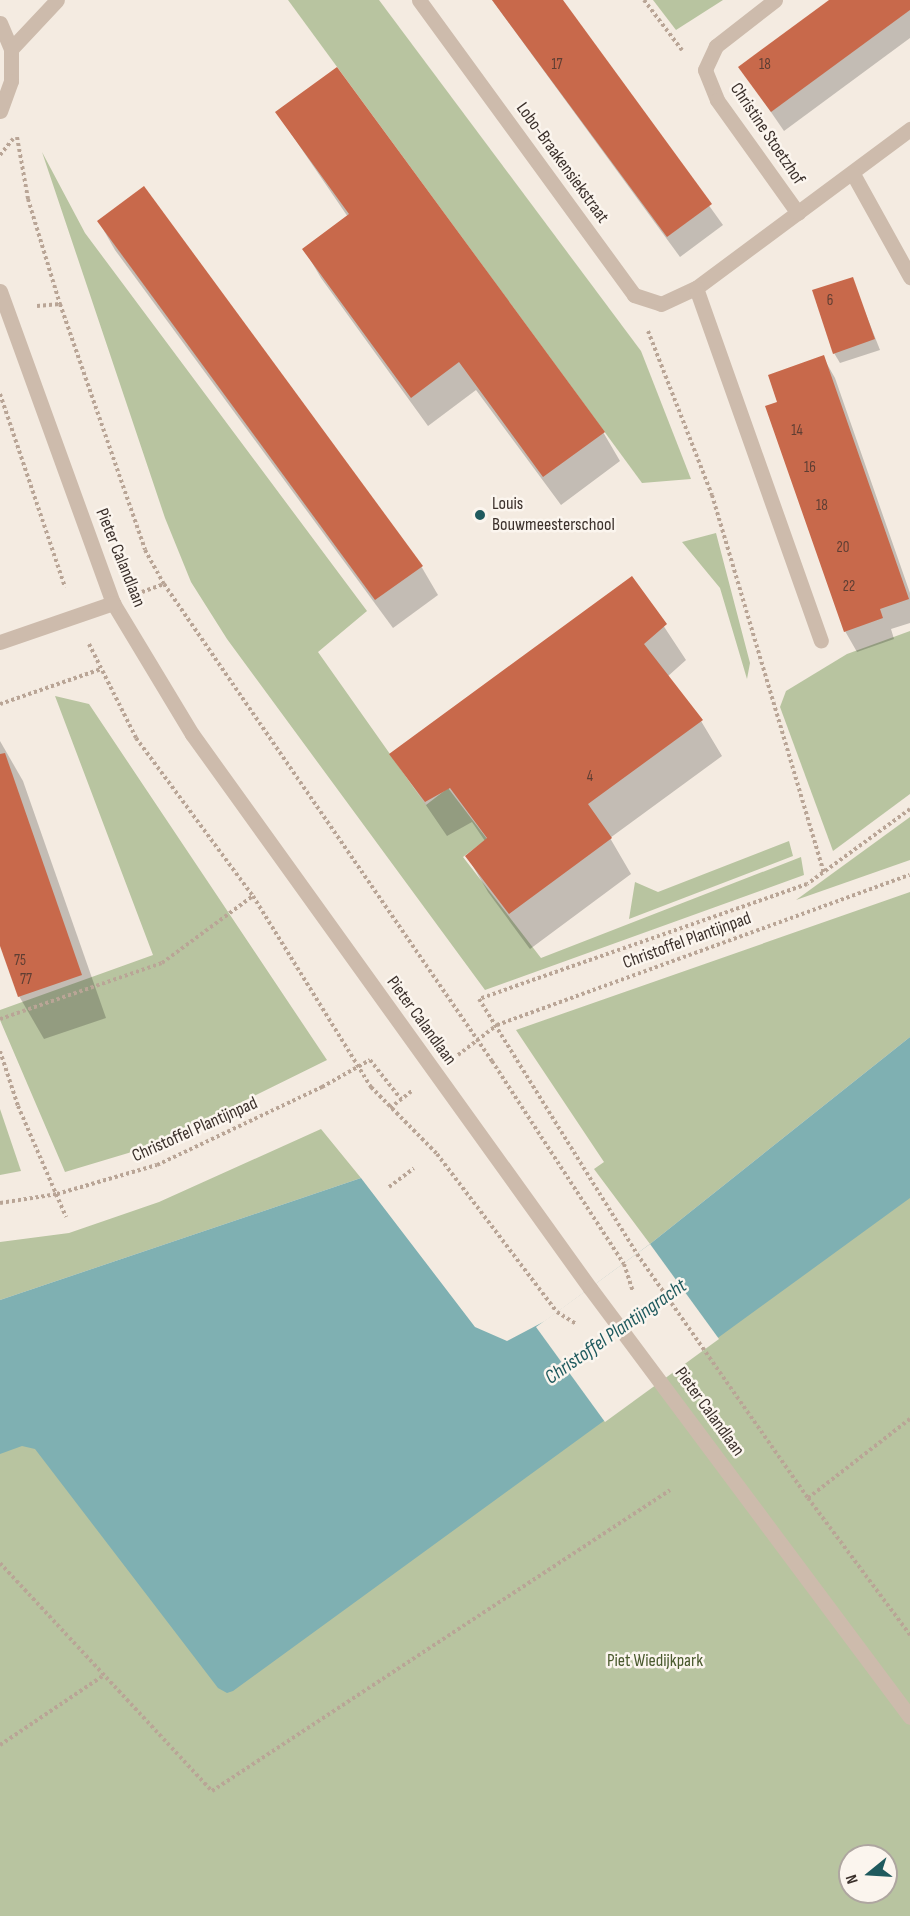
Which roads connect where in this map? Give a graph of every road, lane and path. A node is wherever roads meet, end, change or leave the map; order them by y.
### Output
1 (57, 0) edge
2 (418, 0) edge
3 (644, 0) edge
4 (775, 0) edge
5 (0, 23) edge
6 (10, 49) junction
7 (705, 70) junction
8 (0, 111) edge
9 (910, 129) edge
10 (16, 136) dead end
11 (853, 174) junction
12 (798, 213) junction
13 (910, 277) edge
14 (696, 288) junction
15 (0, 291) edge
16 (634, 295) junction
17 (4, 310) edge
18 (113, 603) junction
19 (821, 641) dead end
20 (0, 642) edge
21 (101, 669) dead end
22 (0, 704) edge
23 (910, 808) edge
24 (824, 872) junction
25 (910, 875) edge
26 (253, 896) dead end
27 (0, 1019) edge
28 (497, 1025) junction
29 (339, 1037) dead end
30 (478, 1040) junction
31 (0, 1051) edge
32 (357, 1067) junction
33 (390, 1108) junction
34 (414, 1168) dead end
35 (389, 1187) dead end
36 (57, 1194) junction
37 (0, 1203) edge
38 (66, 1217) dead end
39 (624, 1264) dead end
40 (557, 1312) dead end
41 (910, 1419) edge
42 (670, 1490) dead end
43 (808, 1498) junction
44 (0, 1563) edge
45 (910, 1635) edge
46 (104, 1675) junction
47 (910, 1717) edge
48 (0, 1745) edge

1 - 6 street
2 - 16 street, Lobo-Braakensiekstraat
3 - 7 path
4 - 7 street
5 - 6 street
6 - 8 street
7 - 12 street, Christine Stoetzhof
9 - 11 street
10 - 30 path
11 - 12 street
11 - 13 street
12 - 14 street
14 - 16 street
14 - 19 street
15 - 17 street, Pieter Calandlaan
16 - 24 path
17 - 18 street, Pieter Calandlaan
18 - 20 street
18 - 47 street, Pieter Calandlaan
21 - 22 path
23 - 24 path
24 - 28 path
25 - 28 path, Christoffel Plantijnpad
26 - 27 path
28 - 30 path, Christoffel Plantijnpad
28 - 43 path
29 - 32 path
30 - 39 path
31 - 36 path
32 - 33 path
32 - 33 path
32 - 36 path, Christoffel Plantijnpad
33 - 40 path
34 - 35 path
36 - 37 path, Christoffel Plantijnpad
36 - 38 path
41 - 43 path
42 - 46 path
43 - 45 path
44 - 46 path
46 - 48 path

